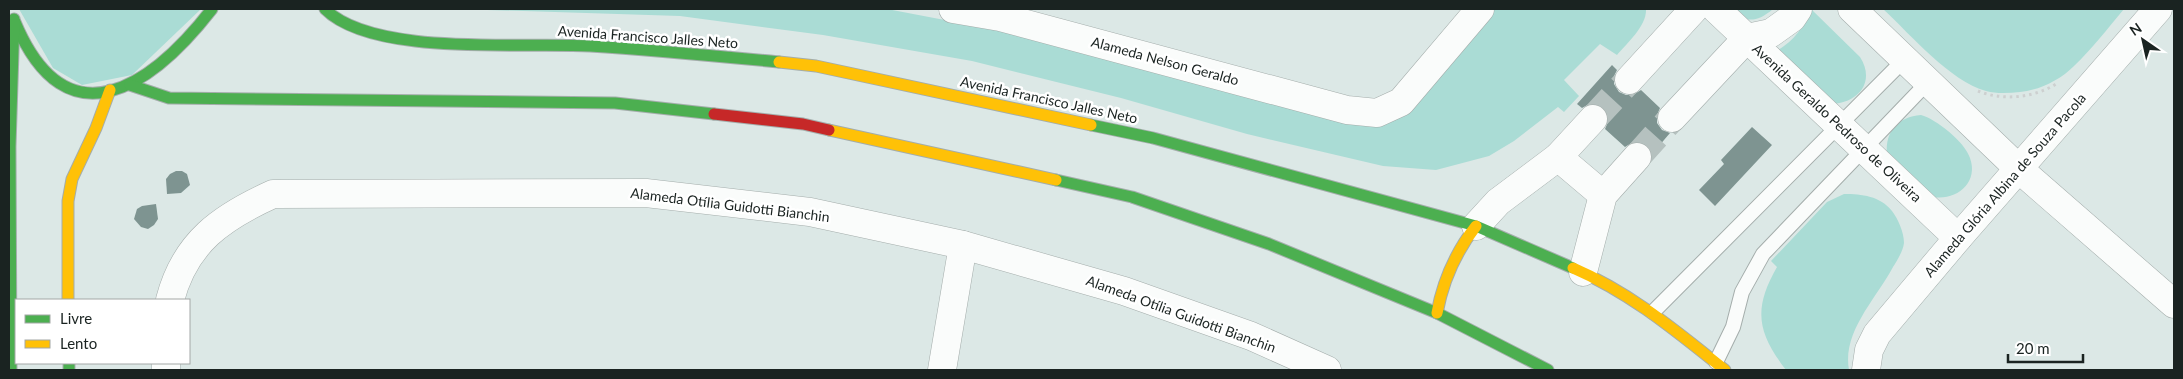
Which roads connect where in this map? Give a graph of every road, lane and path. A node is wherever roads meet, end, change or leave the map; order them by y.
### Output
1 (212, 9) edge
2 (325, 9) edge
3 (953, 9) edge
4 (1480, 9) edge
5 (1694, 9) edge
6 (1716, 9) edge
7 (1798, 9) edge
8 (1852, 9) edge
9 (2158, 9) edge
10 (1001, 13) edge
11 (12, 14) edge
12 (1747, 38) junction
13 (1905, 59) junction
14 (1629, 80) tunnel mouth
15 (1928, 82) junction
16 (2057, 82) dead end
17 (130, 85) junction
18 (1971, 88) dead end
19 (110, 90) junction
20 (1593, 118) tunnel mouth
21 (1672, 118) tunnel mouth
22 (1839, 125) junction
23 (1864, 149) junction
24 (1558, 157) junction
25 (1637, 157) tunnel mouth
26 (2019, 169) junction
27 (1602, 195) junction
28 (1476, 226) junction
29 (1958, 238) junction
30 (963, 245) junction
31 (1583, 272) junction
32 (68, 299) edge
33 (170, 299) edge
34 (2174, 304) edge
35 (1653, 312) junction
36 (1437, 313) junction
37 (1718, 368) edge
38 (11, 370) edge
39 (942, 370) edge
40 (1327, 370) edge
41 (1548, 370) edge
42 (1866, 370) edge

1 - 17 street
2 - 28 street, Avenida Francisco Jalles Neto
3 - 10 street, Alameda Nelson Geraldo
4 - 10 street, Alameda Nelson Geraldo
5 - 14 street
6 - 12 street, Avenida Geraldo Pedroso de Oliveira
7 - 12 street
8 - 13 street
9 - 26 street, Alameda Glória Albina de Souza Pacola
11 - 19 street
11 - 38 street
12 - 21 street
12 - 22 street, Avenida Geraldo Pedroso de Oliveira
13 - 15 street
13 - 22 lane
15 - 23 lane
15 - 26 street
16 - 18 path
17 - 19 street
17 - 36 street
19 - 32 street
20 - 24 street
22 - 23 street, Avenida Geraldo Pedroso de Oliveira
22 - 35 lane
23 - 29 street, Avenida Geraldo Pedroso de Oliveira
23 - 37 lane
24 - 27 street
24 - 28 street
25 - 27 street
26 - 29 street, Alameda Glória Albina de Souza Pacola
26 - 34 street
27 - 31 street
28 - 31 street, Avenida Francisco Jalles Neto
28 - 36 street
29 - 42 street, Alameda Glória Albina de Souza Pacola
30 - 33 street, Alameda Otília Guidotti Bianchin
30 - 39 street
30 - 40 street, Alameda Otília Guidotti Bianchin
31 - 35 street, Avenida Francisco Jalles Neto
35 - 37 street, Avenida Francisco Jalles Neto
36 - 41 street

